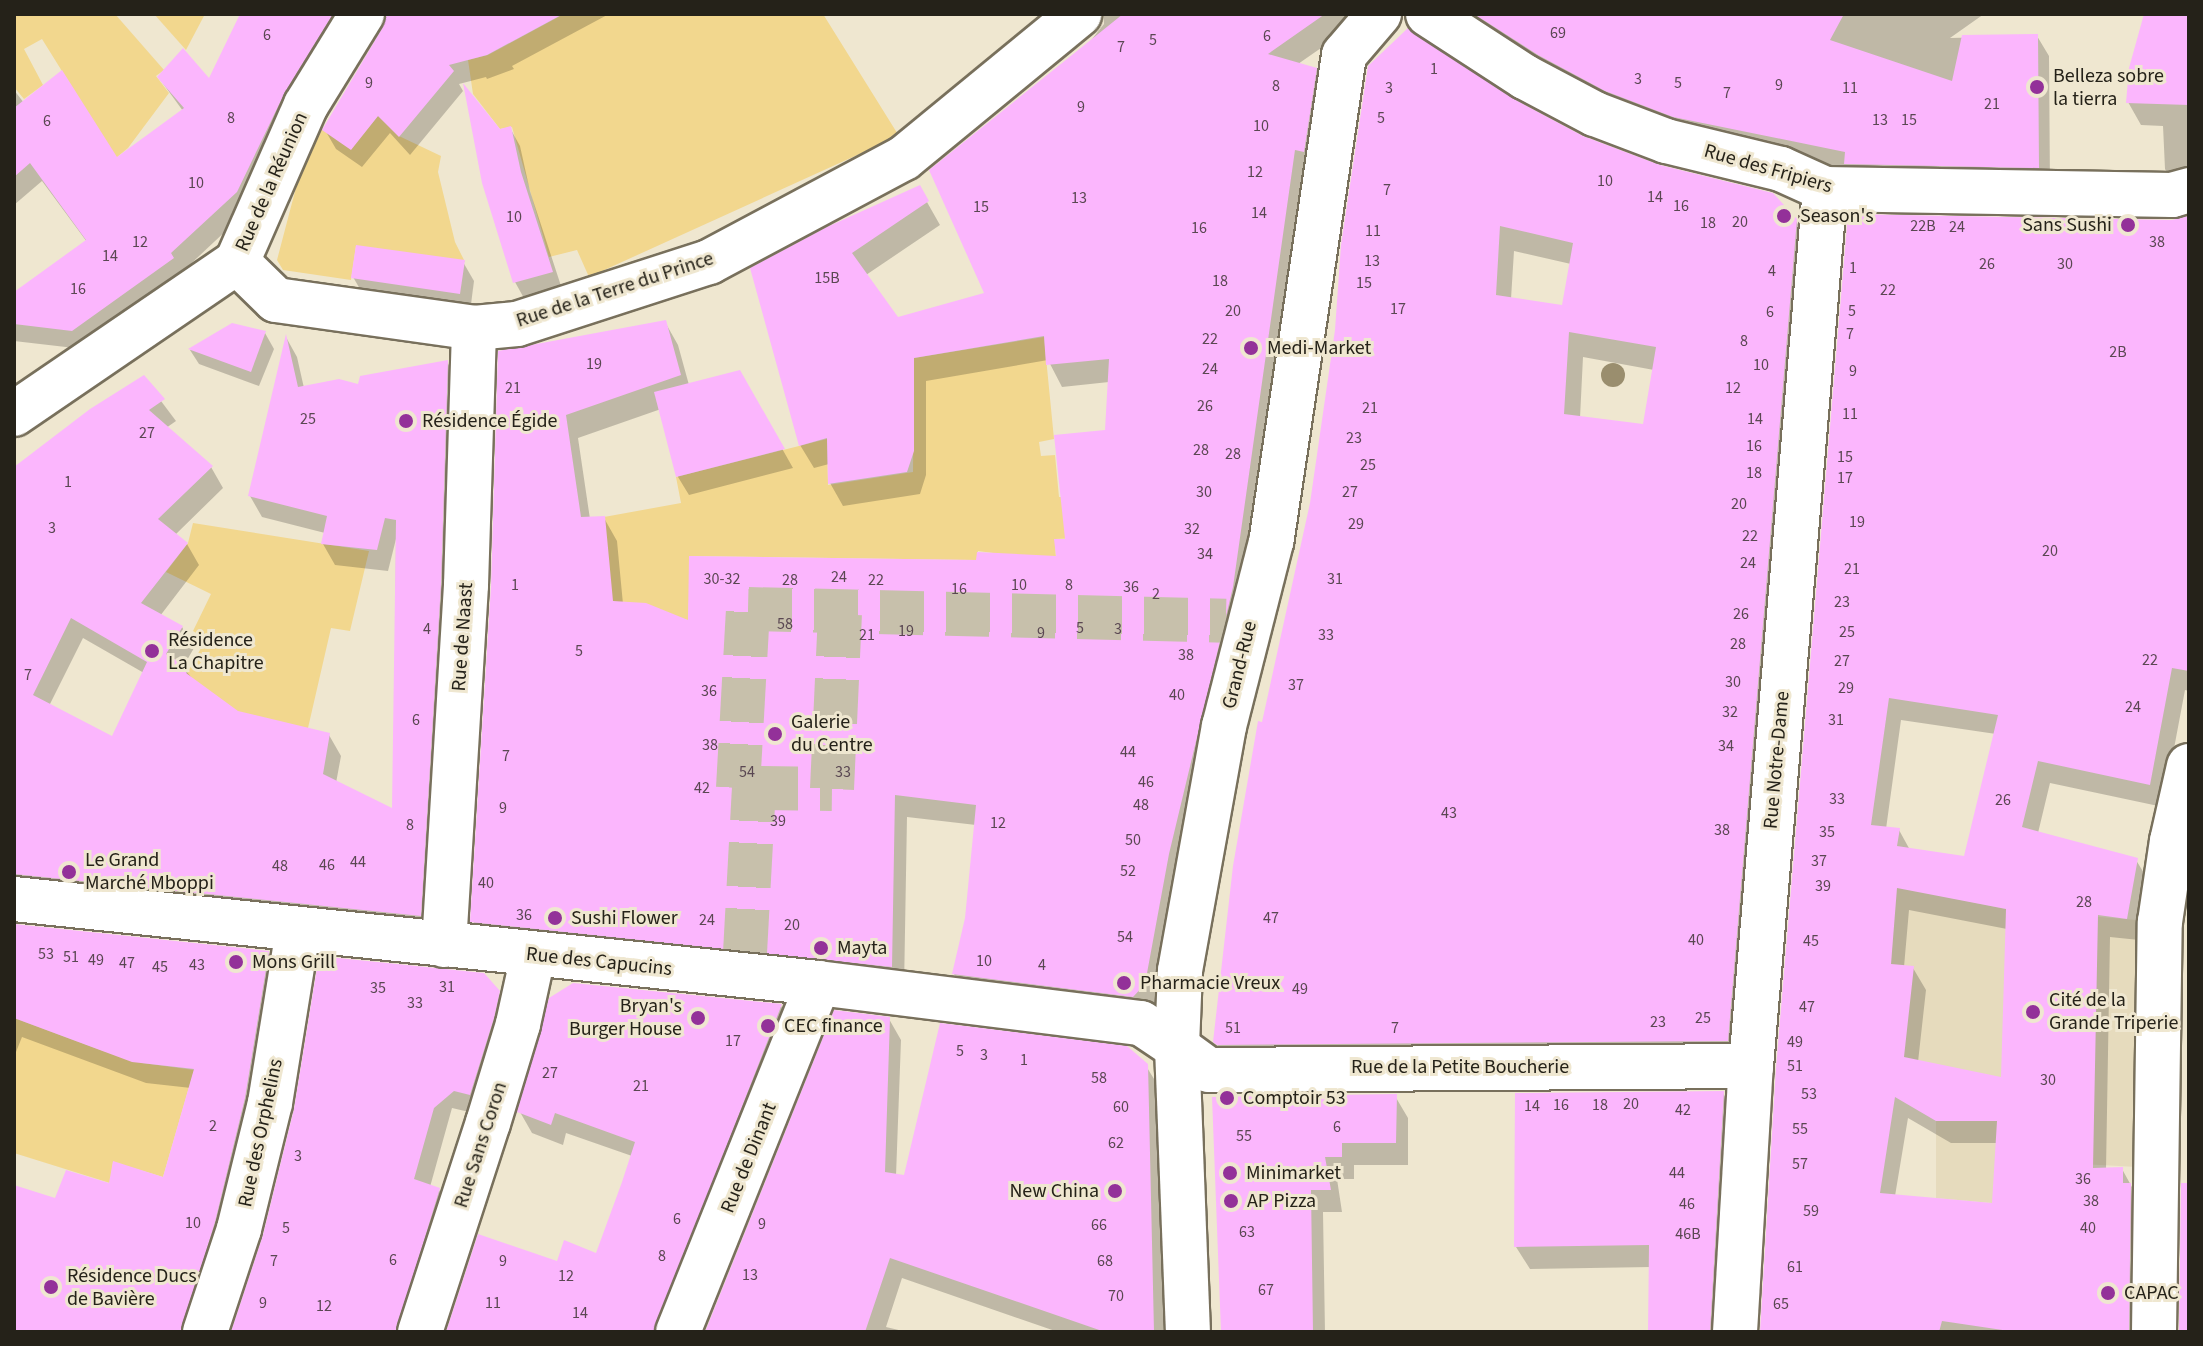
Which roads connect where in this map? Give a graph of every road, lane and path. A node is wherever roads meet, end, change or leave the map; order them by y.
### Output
1 (362, 14) edge
2 (1079, 14) edge
3 (1379, 14) edge
4 (1428, 14) edge
5 (1825, 189) junction
6 (2189, 190) edge
7 (237, 262) junction
8 (474, 328) junction
9 (19, 401) edge
10 (2189, 766) edge
11 (14, 899) edge
12 (298, 930) junction
13 (444, 945) junction
14 (533, 956) junction
15 (818, 983) junction
16 (1177, 1047) junction
17 (1751, 1066) junction
18 (205, 1332) edge
19 (420, 1332) edge
20 (678, 1332) edge
21 (1188, 1332) edge
22 (1735, 1332) edge
23 (2154, 1332) edge

1 - 7 street, Rue de la Réunion
2 - 8 street, Rue de la Terre du Prince
3 - 16 street, Grand-Rue
4 - 5 street, Rue des Fripiers
5 - 6 street, Rue des Fripiers
5 - 17 street, Rue Notre-Dame
7 - 8 street, Rue de la Terre du Prince
7 - 9 street, Rue de la Réunion
8 - 13 street, Rue de Naast
10 - 23 street
11 - 12 street, Rue des Capucins
12 - 13 street, Rue des Capucins
12 - 18 street, Rue des Orphelins
13 - 14 street, Rue des Capucins
14 - 15 street, Rue des Capucins
14 - 19 street, Rue Sans Coron
15 - 16 street, Rue des Capucins
15 - 20 street, Rue de Dinant
16 - 17 street, Rue de la Petite Boucherie
16 - 21 street, Grand-Rue
17 - 22 street, Rue Notre-Dame

